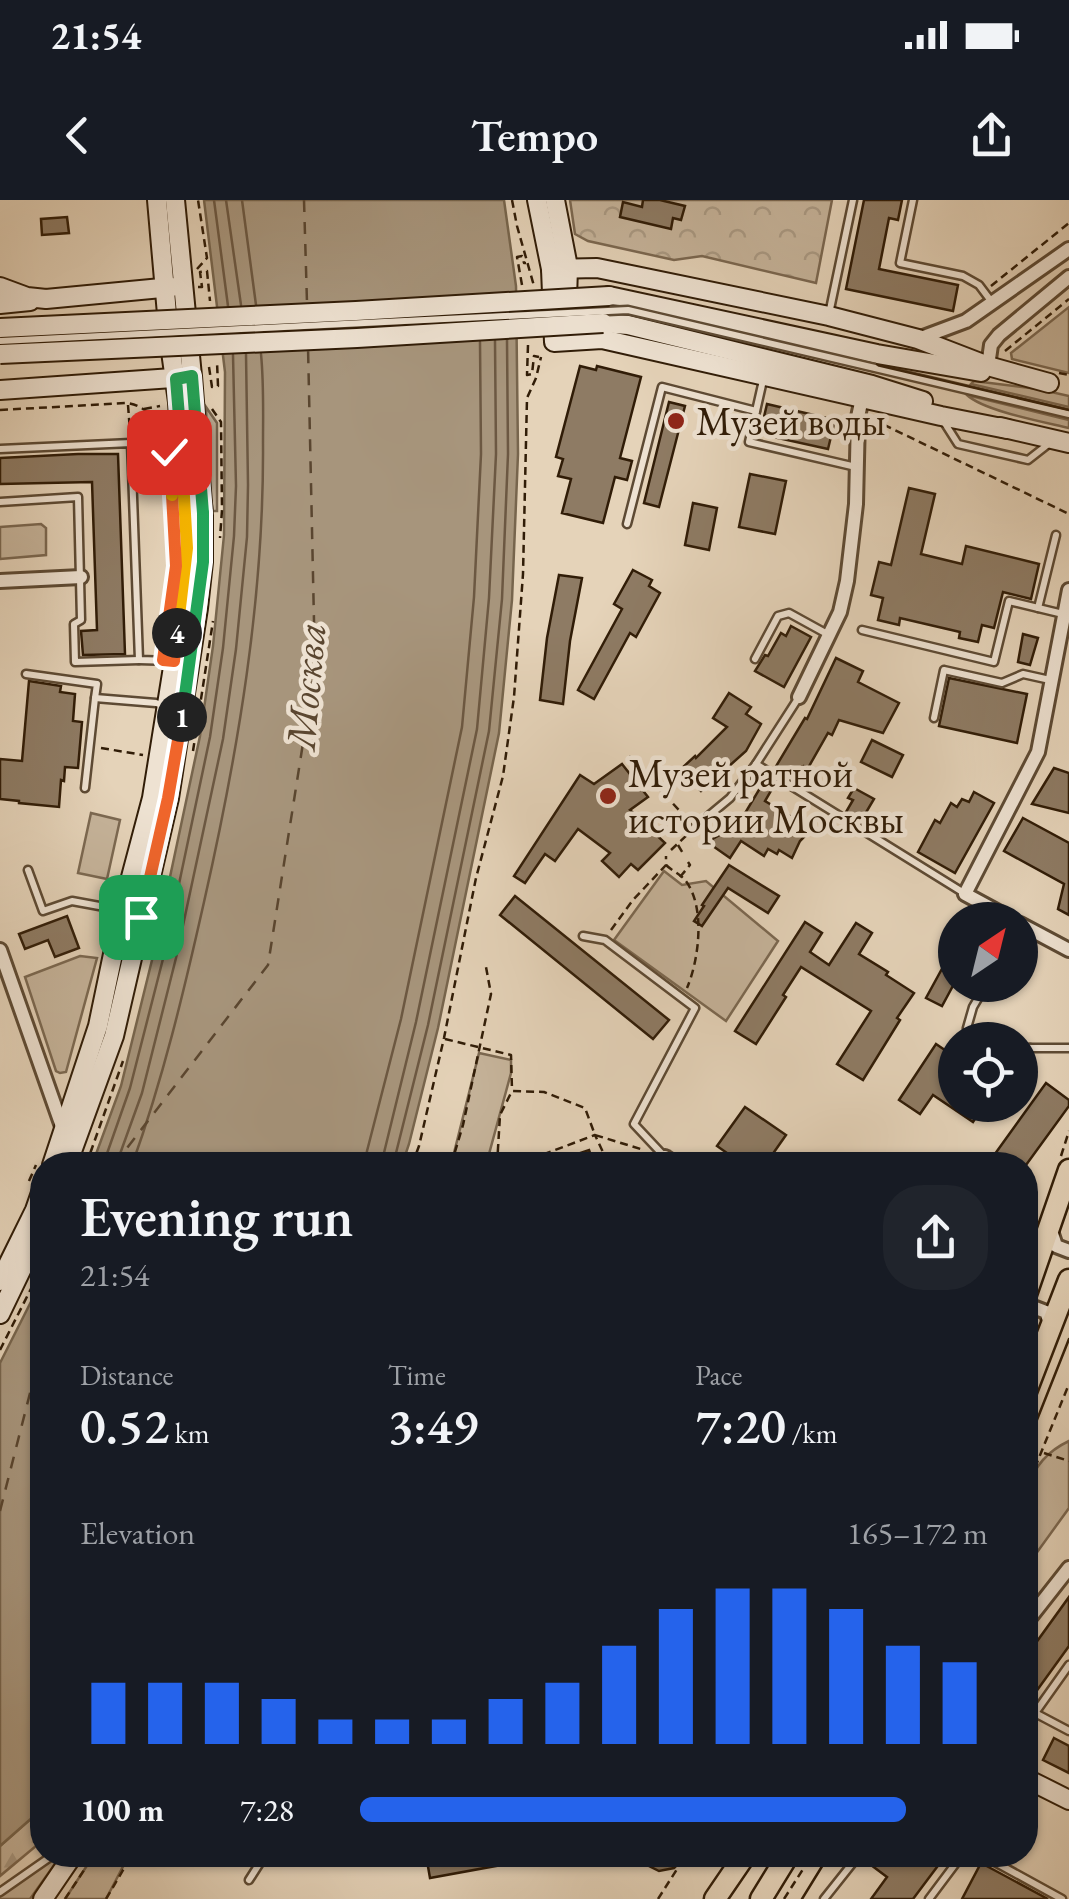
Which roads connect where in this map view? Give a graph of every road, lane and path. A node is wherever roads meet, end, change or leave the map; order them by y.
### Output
1 (158, 200) edge
2 (175, 200) edge
3 (198, 200) edge
4 (512, 200) edge
5 (538, 200) edge
6 (554, 200) edge
7 (853, 200) edge
8 (913, 200) edge
9 (1069, 223) edge
10 (522, 242) dead end
11 (1069, 249) edge
12 (528, 262) dead end
13 (560, 268) junction
14 (1069, 277) edge
15 (186, 283) junction
16 (0, 286) edge
17 (519, 289) dead end
18 (988, 296) junction
19 (1069, 298) edge
20 (46, 299) junction
21 (0, 304) edge
22 (210, 307) dead end
23 (829, 316) junction
24 (0, 328) edge
25 (888, 331) junction
26 (528, 336) dead end
27 (918, 339) junction
28 (0, 341) edge
29 (1005, 351) dead end
30 (0, 354) edge
31 (221, 356) dead end
32 (534, 356) dead end
33 (541, 357) dead end
34 (988, 366) junction
35 (210, 367) dead end
36 (876, 372) junction
37 (764, 376) junction
38 (184, 378) junction
39 (1049, 383) junction
40 (1069, 388) edge
41 (0, 390) edge
42 (128, 403) junction
43 (0, 410) edge
44 (756, 411) junction
45 (1069, 414) edge
46 (941, 416) junction
47 (858, 417) junction
48 (1008, 429) junction
49 (165, 437) dead end
50 (1062, 441) edge
51 (131, 443) junction
52 (0, 450) edge
53 (857, 467) junction
54 (0, 502) edge
55 (1069, 514) edge
56 (628, 524) dead end
57 (1056, 535) dead end
58 (81, 576) junction
59 (0, 582) edge
60 (1069, 590) edge
61 (1038, 608) junction
62 (1064, 614) junction
63 (862, 630) dead end
64 (830, 636) junction
65 (755, 659) dead end
66 (140, 660) junction
67 (174, 661) junction
68 (26, 674) dead end
69 (1052, 680) junction
70 (798, 697) joint
71 (95, 698) junction
72 (167, 707) junction
73 (934, 718) dead end
74 (89, 746) junction
75 (158, 756) junction
76 (630, 756) dead end
77 (756, 764) junction
78 (84, 788) dead end
79 (694, 828) junction
80 (678, 844) junction
81 (671, 850) dead end
82 (684, 855) dead end
83 (666, 856) dead end
84 (688, 862) dead end
85 (666, 865) junction
86 (28, 870) dead end
87 (680, 877) junction
88 (965, 894) junction
89 (980, 902) edge
90 (122, 911) junction
91 (1038, 933) edge
92 (583, 936) dead end
93 (604, 940) junction
94 (0, 950) edge
95 (1069, 950) edge
96 (486, 967) dead end
97 (682, 999) junction
98 (444, 1038) junction
99 (1038, 1047) edge
100 (480, 1048) junction
101 (1069, 1048) edge
102 (36, 1065) junction
103 (84, 1068) junction
104 (512, 1091) junction
105 (64, 1130) junction
106 (595, 1135) junction
107 (51, 1152) edge
108 (69, 1152) edge
109 (73, 1152) edge
110 (416, 1152) edge
111 (454, 1152) edge
112 (498, 1152) edge
113 (550, 1152) edge
114 (602, 1152) edge
115 (648, 1152) edge
116 (659, 1152) edge
117 (1069, 1170) edge
118 (30, 1220) edge
119 (1052, 1223) junction
120 (1069, 1251) edge
121 (30, 1252) edge
122 (1038, 1261) edge
123 (1069, 1280) edge
124 (0, 1282) edge
125 (30, 1291) edge
126 (1038, 1309) edge
127 (0, 1314) edge
128 (1049, 1332) junction
129 (0, 1350) edge
130 (1038, 1360) edge
131 (1069, 1384) edge
132 (1042, 1452) junction
133 (1038, 1461) edge
134 (1069, 1461) edge
135 (1069, 1568) edge
136 (1038, 1607) edge
137 (1069, 1665) edge
138 (1038, 1708) edge
139 (1038, 1714) edge
140 (1069, 1731) edge
141 (1038, 1784) edge
142 (1069, 1800) edge
143 (36, 1867) edge
144 (65, 1867) edge
145 (82, 1867) edge
146 (82, 1867) edge
147 (125, 1867) edge
148 (257, 1867) edge
149 (678, 1867) edge
150 (737, 1867) edge
151 (781, 1867) edge
152 (804, 1867) edge
153 (849, 1867) edge
154 (953, 1867) edge
155 (1004, 1867) edge
156 (249, 1880) dead end
157 (0, 1892) edge
158 (44, 1899) edge
159 (61, 1899) edge
160 (106, 1899) edge
161 (658, 1899) edge
162 (715, 1899) edge
163 (761, 1899) edge
164 (784, 1899) edge
165 (824, 1899) edge
166 (929, 1899) edge
167 (1062, 1899) edge

1 - 15 main road
2 - 15 main road
3 - 15 path
4 - 10 path
5 - 13 main road
6 - 13 main road
7 - 23 lane
8 - 18 lane
9 - 18 path
11 - 18 street
12 - 17 path
13 - 23 main road
13 - 37 main road
14 - 34 street
15 - 20 main road
15 - 22 path
15 - 38 main road
15 - 38 main road
16 - 20 main road
18 - 27 street
19 - 29 path
20 - 21 main road
23 - 25 main road
24 - 36 main road, bridge
25 - 27 main road
25 - 36 main road
26 - 32 path
27 - 34 main road
28 - 36 lane, bridge
30 - 36 main road, bridge
31 - 35 path
33 - 98 path
34 - 39 main road
36 - 37 main road
36 - 39 main road
36 - 45 lane
36 - 46 main road
36 - 47 street
36 - 48 main road
37 - 44 lane
38 - 41 main road
38 - 67 main road
38 - 109 main road
39 - 40 main road
42 - 43 path
42 - 49 path
42 - 51 path
44 - 53 lane
44 - 56 lane
46 - 48 main road
46 - 50 lane
47 - 53 street
47 - 55 path
48 - 50 main road
51 - 52 lane
51 - 66 lane
53 - 64 street
54 - 58 lane
57 - 61 lane
58 - 59 street
58 - 66 lane
60 - 62 street
61 - 62 lane
61 - 63 lane
62 - 69 street
64 - 65 lane
64 - 70 street
66 - 67 lane
67 - 72 main road
68 - 71 lane
69 - 73 lane
69 - 88 street
70 - 77 lane
71 - 72 lane
71 - 74 lane
72 - 75 main road
74 - 75 path
74 - 78 lane
75 - 90 main road
76 - 79 path
77 - 79 lane
77 - 88 lane
79 - 80 path
80 - 81 path
80 - 82 path
83 - 85 path
84 - 87 path
85 - 87 path
85 - 93 path
86 - 90 lane
87 - 97 path
88 - 89 street
90 - 103 main road
91 - 95 street
92 - 93 lane
93 - 97 lane
94 - 102 street
96 - 100 path
97 - 116 lane
98 - 100 path
98 - 110 path
99 - 101 lane
100 - 104 path
100 - 111 path
102 - 103 street
102 - 105 street
103 - 105 main road
104 - 106 path
104 - 112 path
105 - 107 main road
105 - 108 street
106 - 113 path
106 - 114 path
106 - 115 path
117 - 119 main road
118 - 124 main road
119 - 120 street
119 - 122 main road
121 - 127 main road
123 - 128 main road
125 - 129 path
126 - 128 street
128 - 130 main road
131 - 132 path
132 - 133 path
132 - 134 path
135 - 136 street
137 - 138 lane
139 - 140 lane
141 - 142 main road
143 - 157 lane
144 - 158 main road
145 - 159 main road
146 - 159 path
147 - 160 path
148 - 156 lane
149 - 161 path
150 - 162 main road
151 - 163 main road
152 - 164 path
153 - 165 lane
154 - 166 lane
155 - 167 lane

